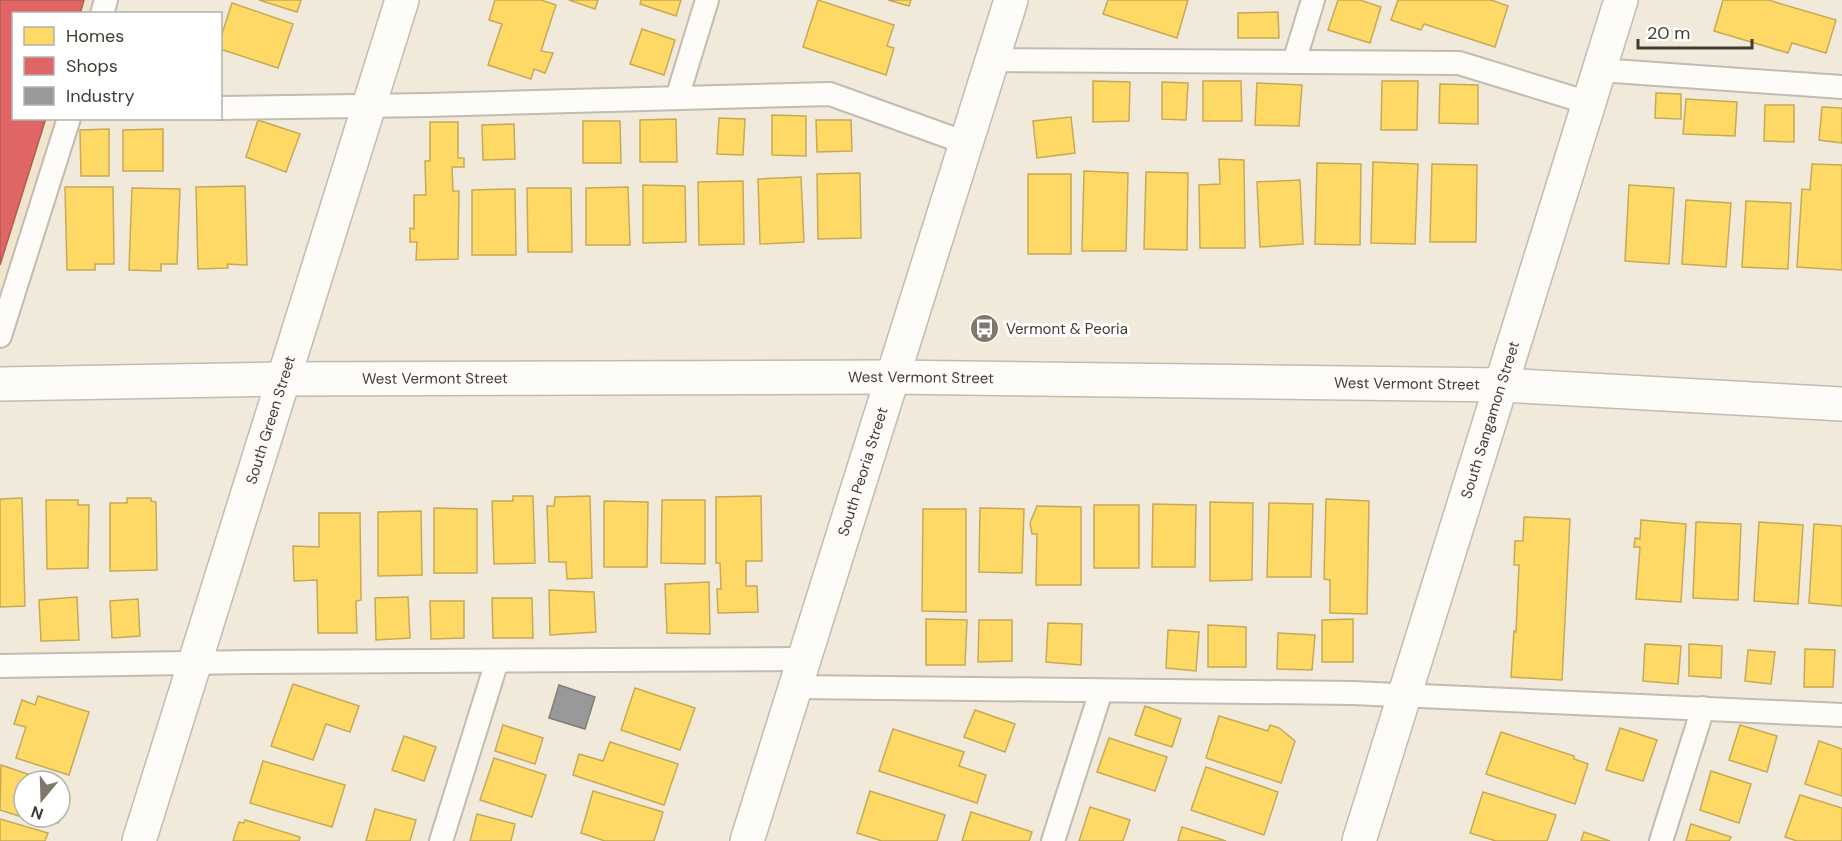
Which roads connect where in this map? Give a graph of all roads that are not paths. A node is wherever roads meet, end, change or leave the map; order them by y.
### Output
1 (402, 0) edge
2 (707, 0) edge
3 (1011, 0) edge
4 (1313, 0) edge
5 (1621, 0) edge
6 (992, 60) junction
7 (1294, 62) junction
8 (1599, 70) junction
9 (1842, 87) edge
10 (677, 98) junction
11 (1589, 103) junction
12 (369, 106) junction
13 (222, 108) edge
14 (68, 120) edge
15 (966, 143) junction
16 (0, 336) edge
17 (892, 377) junction
18 (283, 379) junction
19 (0, 384) edge
20 (1502, 385) junction
21 (1842, 404) edge
22 (497, 661) junction
23 (194, 663) junction
24 (0, 666) edge
25 (800, 673) junction
26 (1101, 691) junction
27 (1404, 695) junction
28 (1703, 708) junction
29 (1842, 715) edge
30 (139, 841) edge
31 (441, 841) edge
32 (747, 841) edge
33 (1053, 841) edge
34 (1359, 841) edge
35 (1661, 841) edge

1 - 12 street, South Green Street
2 - 10 lane
3 - 6 street, South Peoria Street
4 - 7 lane
5 - 8 street, South Sangamon Street
6 - 7 lane
6 - 15 street, South Peoria Street
7 - 11 lane
8 - 9 lane
8 - 11 street, South Sangamon Street
10 - 12 lane
10 - 15 lane
11 - 20 street, South Sangamon Street
12 - 13 lane
12 - 18 street, South Green Street
14 - 16 lane
15 - 17 street, South Peoria Street
17 - 18 street, West Vermont Street
17 - 20 street, West Vermont Street
17 - 25 street, South Peoria Street
18 - 19 street, West Vermont Street
18 - 23 street, South Green Street
20 - 21 street, West Vermont Street
20 - 27 street, South Sangamon Street
22 - 23 lane
22 - 25 lane
22 - 31 lane
23 - 24 lane
23 - 30 street, South Green Street
25 - 26 lane
25 - 32 street, South Peoria Street
26 - 27 lane
26 - 33 lane
27 - 28 lane
27 - 34 street, South Sangamon Street
28 - 29 lane
28 - 35 lane

